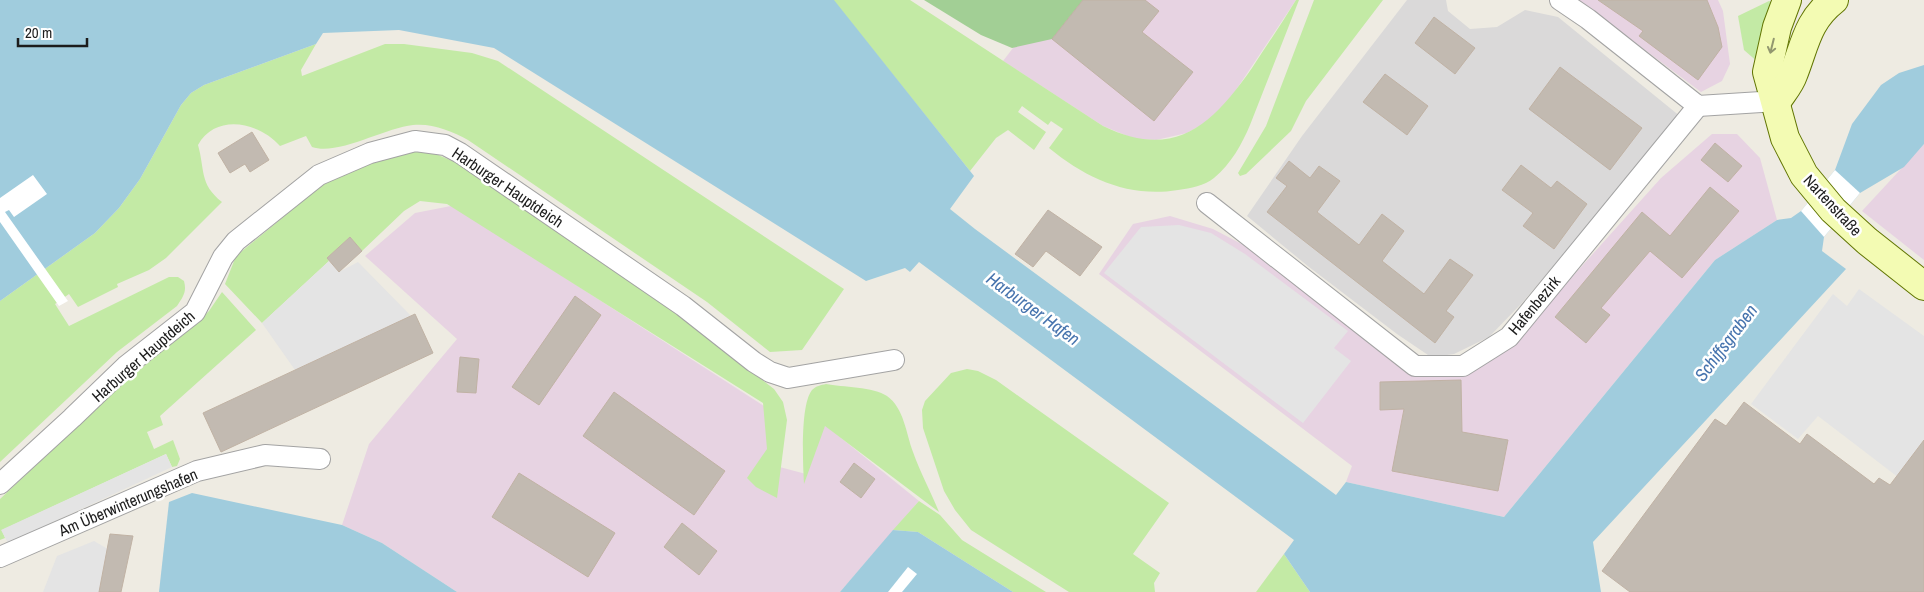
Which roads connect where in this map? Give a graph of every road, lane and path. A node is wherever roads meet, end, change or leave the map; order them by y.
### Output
1 (1560, 0) edge
2 (1787, 0) edge
3 (1834, 0) edge
4 (1776, 101) junction
5 (1698, 106) junction
6 (1208, 203) dead end
7 (1924, 286) edge
8 (894, 360) dead end
9 (320, 459) dead end
10 (0, 484) edge
11 (0, 557) edge

1 - 5 street
2 -> 4 street, Nartenstraße
3 - 4 street
4 - 5 street
4 - 7 street, Nartenstraße
5 - 6 street, Hafenbezirk
8 - 10 street, Harburger Hauptdeich
9 - 11 street, Am Überwinterungshafen

